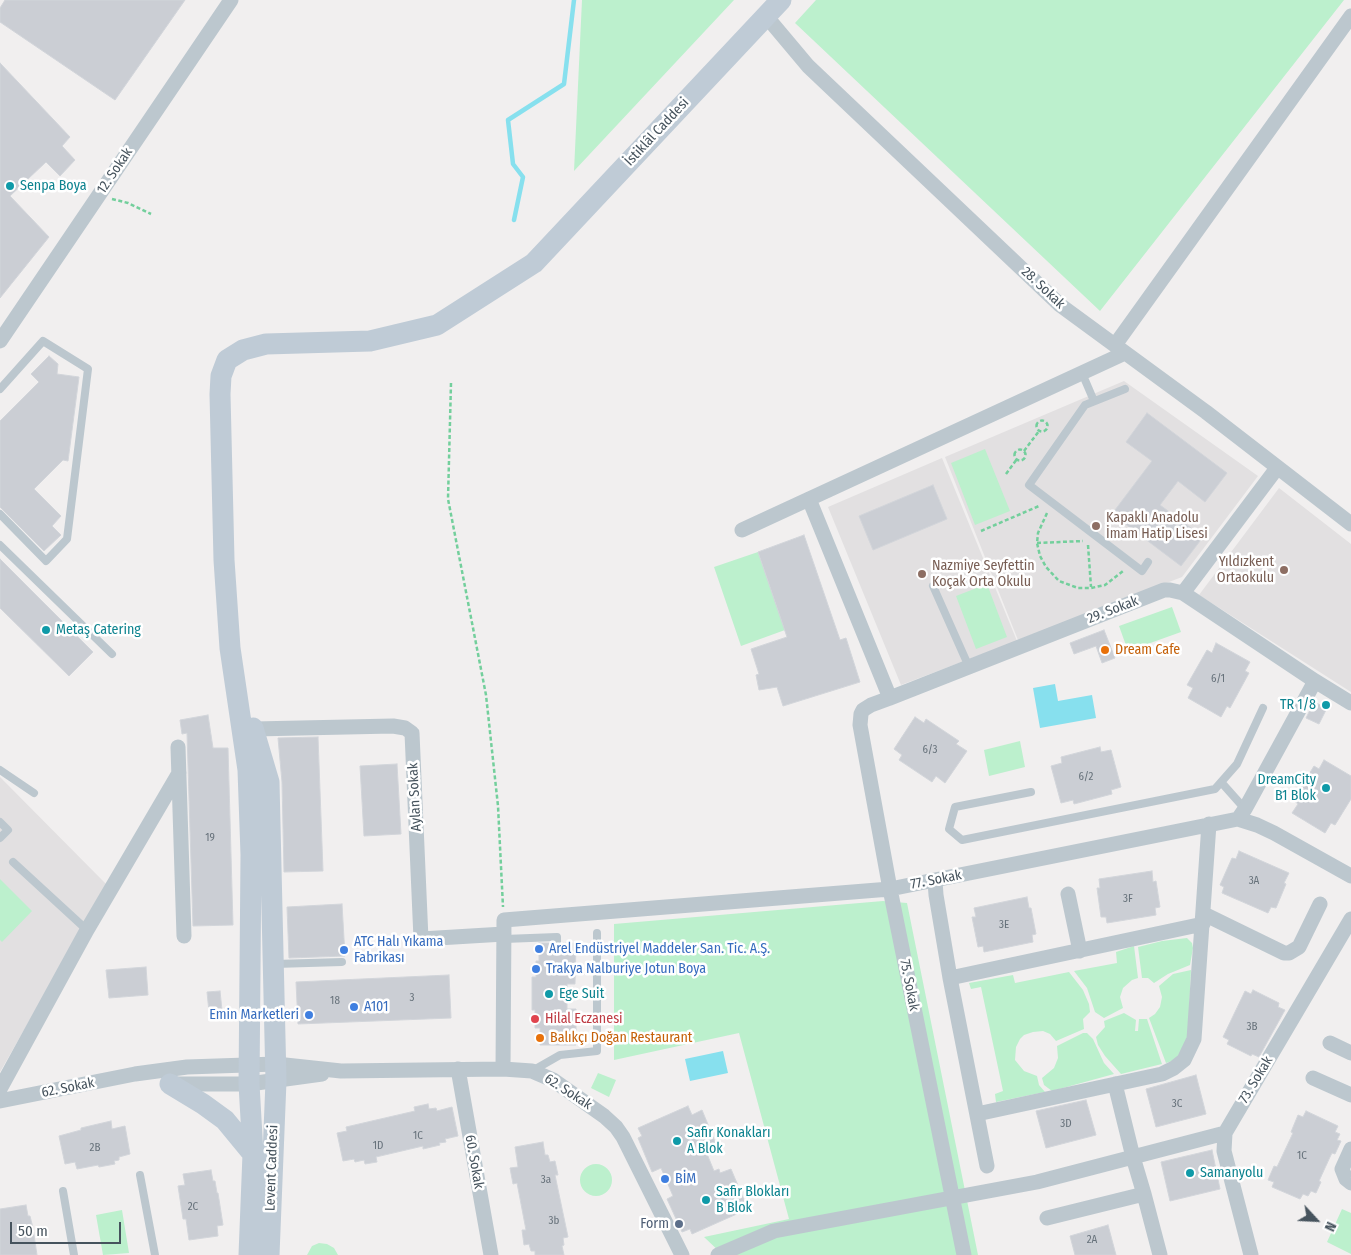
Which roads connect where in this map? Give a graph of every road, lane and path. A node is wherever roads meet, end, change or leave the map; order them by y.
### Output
1 (231, 0) edge
2 (781, 0) edge
3 (766, 16) junction
4 (1351, 16) edge
5 (99, 195) junction
6 (151, 214) dead end
7 (0, 341) edge
8 (1120, 349) junction
9 (1082, 373) junction
10 (451, 383) dead end
11 (0, 389) edge
12 (1125, 389) dead end
13 (1094, 401) junction
14 (1038, 430) junction
15 (1024, 451) junction
16 (1017, 459) junction
17 (1278, 468) junction
18 (1006, 474) dead end
19 (809, 499) junction
20 (1052, 502) junction
21 (0, 514) edge
22 (1351, 524) edge
23 (742, 530) dead end
24 (981, 531) dead end
25 (1038, 543) junction
26 (0, 545) edge
27 (1130, 562) junction
28 (1148, 562) dead end
29 (934, 586) dead end
30 (1091, 588) junction
31 (1183, 593) junction
32 (230, 648) junction
33 (112, 654) dead end
34 (969, 667) junction
35 (1316, 681) junction
36 (890, 698) junction
37 (1351, 703) edge
38 (1263, 708) dead end
39 (861, 714) joint
40 (254, 729) junction
41 (178, 747) dead end
42 (0, 770) edge
43 (179, 773) junction
44 (1221, 782) junction
45 (1031, 792) dead end
46 (34, 793) dead end
47 (1241, 814) junction
48 (0, 822) edge
49 (1209, 824) junction
50 (0, 838) edge
51 (13, 862) dead end
52 (1351, 876) edge
53 (935, 881) junction
54 (890, 889) junction
55 (1068, 894) dead end
56 (1320, 904) dead end
57 (1204, 919) junction
58 (1351, 919) edge
59 (87, 930) junction
60 (504, 931) junction
61 (598, 933) dead end
62 (184, 936) dead end
63 (557, 943) dead end
64 (1080, 951) junction
65 (342, 962) dead end
66 (273, 964) junction
67 (950, 978) junction
68 (1330, 1043) dead end
69 (1351, 1053) edge
70 (458, 1069) junction
71 (503, 1069) junction
72 (532, 1071) junction
73 (276, 1073) junction
74 (135, 1074) junction
75 (249, 1074) junction
76 (1313, 1078) dead end
77 (170, 1084) junction
78 (1116, 1084) junction
79 (0, 1089) edge
80 (1351, 1095) edge
81 (0, 1101) edge
82 (977, 1114) junction
83 (1225, 1133) junction
84 (1351, 1149) edge
85 (253, 1154) junction
86 (1133, 1157) junction
87 (987, 1166) dead end
88 (140, 1175) dead end
89 (1351, 1183) edge
90 (63, 1190) dead end
91 (1144, 1194) junction
92 (951, 1197) junction
93 (1047, 1218) dead end
94 (74, 1255) edge
95 (155, 1255) edge
96 (249, 1255) edge
97 (269, 1255) edge
98 (490, 1255) edge
99 (682, 1255) edge
100 (718, 1255) edge
101 (964, 1255) edge
102 (1160, 1255) edge
103 (1251, 1255) edge

1 - 5 street, 12. Sokak
2 - 3 street, İstiklâl Caddesi
3 - 8 street, 28. Sokak
3 - 32 street, İstiklâl Caddesi
4 - 8 street
5 - 6 path
5 - 7 street, 12. Sokak
8 - 9 street
8 - 17 street, 28. Sokak
9 - 13 lane
9 - 19 street
10 - 60 path
11 - 21 lane
12 - 13 lane
13 - 20 lane
14 - 14 path
14 - 15 path
15 - 16 path
15 - 16 path
16 - 18 path
17 - 22 street, 28. Sokak
17 - 31 street
19 - 23 street
19 - 36 street
20 - 24 path
20 - 25 path
20 - 27 lane
25 - 30 path
25 - 30 path
26 - 33 lane
27 - 28 lane
27 - 30 path
29 - 34 lane
31 - 34 street, 29. Sokak
31 - 35 street
32 - 40 street, Levent Caddesi
32 - 75 street
34 - 36 street, 29. Sokak
35 - 37 street
35 - 47 street
36 - 39 street, 29. Sokak
38 - 44 lane
39 - 54 street, 75. Sokak
40 - 60 street, Aylan Sokak
40 - 66 street, Levent Caddesi
41 - 43 street
42 - 46 lane
43 - 59 street
43 - 62 street
44 - 45 lane
44 - 47 lane
47 - 49 street, 77. Sokak
47 - 52 street, 77. Sokak
48 - 50 lane
49 - 53 street, 77. Sokak
49 - 57 street
51 - 59 lane
53 - 54 street, 77. Sokak
53 - 67 street
54 - 60 street, 77. Sokak
54 - 92 street, 75. Sokak
55 - 64 street
56 - 57 street
57 - 64 street
57 - 78 street
58 - 83 street, 73. Sokak
59 - 79 street
60 - 63 lane
60 - 71 street
61 - 72 lane
64 - 67 street
65 - 66 lane
66 - 73 street, Levent Caddesi
67 - 82 street
68 - 69 street
70 - 71 street, 62. Sokak
70 - 73 street, 62. Sokak
70 - 98 street, 60. Sokak
71 - 72 street, 62. Sokak
72 - 99 street, 62. Sokak
73 - 75 street, 62. Sokak
73 - 97 street, Levent Caddesi
74 - 75 street, 62. Sokak
74 - 77 street, 62. Sokak
74 - 81 street, 62. Sokak
75 - 77 street, 62. Sokak
75 - 85 street
76 - 80 street
77 - 85 street
78 - 82 street
78 - 86 street
82 - 87 street
83 - 86 street
83 - 103 street
84 - 89 street
85 - 96 street
86 - 91 street
86 - 92 street
88 - 95 lane
90 - 94 lane
91 - 93 street
91 - 102 street
92 - 100 street
92 - 101 street, 75. Sokak

